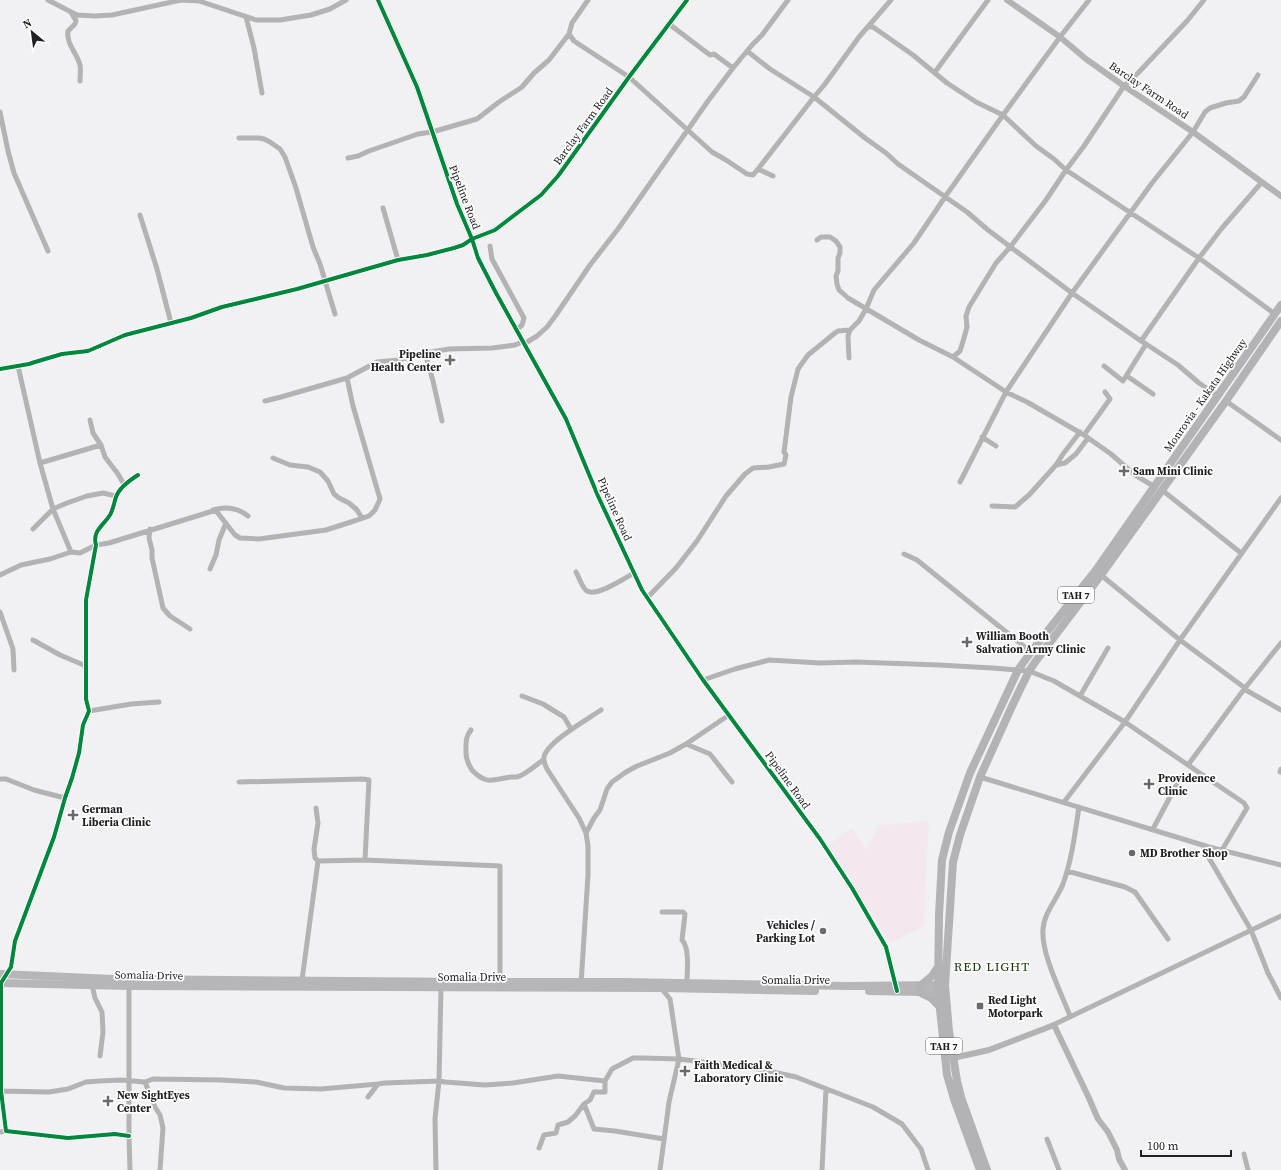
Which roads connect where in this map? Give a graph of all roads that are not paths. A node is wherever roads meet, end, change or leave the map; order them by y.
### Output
1 (48, 0) edge
2 (346, 0) edge
3 (378, 0) edge
4 (588, 0) edge
5 (687, 0) edge
6 (788, 0) edge
7 (891, 0) edge
8 (988, 0) edge
9 (1007, 0) edge
10 (1089, 0) edge
11 (1204, 0) edge
12 (71, 12) junction
13 (246, 17) junction
14 (670, 24) junction
15 (868, 27) junction
16 (569, 34) junction
17 (1060, 37) junction
18 (747, 51) junction
19 (733, 68) junction
20 (935, 72) junction
21 (1258, 75) dead end
22 (629, 77) junction
23 (80, 82) dead end
24 (1124, 86) junction
25 (262, 93) dead end
26 (814, 97) junction
27 (0, 112) edge
28 (1003, 115) junction
29 (688, 130) junction
30 (432, 132) junction
31 (1193, 132) junction
32 (239, 138) dead end
33 (348, 158) dead end
34 (758, 170) junction
35 (1066, 170) junction
36 (773, 176) dead end
37 (1262, 182) junction
38 (1281, 196) edge
39 (945, 197) junction
40 (383, 208) dead end
41 (1130, 213) junction
42 (140, 215) dead end
43 (472, 239) junction
44 (817, 240) dead end
45 (490, 246) dead end
46 (1011, 246) junction
47 (48, 251) dead end
48 (1199, 258) junction
49 (398, 260) junction
50 (325, 280) junction
51 (1072, 293) junction
52 (1281, 305) edge
53 (866, 309) junction
54 (335, 314) dead end
55 (1275, 314) junction
56 (1281, 321) edge
57 (171, 323) junction
58 (516, 330) junction
59 (850, 330) junction
60 (523, 343) junction
61 (1144, 343) junction
62 (425, 353) junction
63 (953, 357) junction
64 (849, 358) dead end
65 (18, 366) junction
66 (1104, 366) dead end
67 (0, 369) edge
68 (1127, 376) junction
69 (347, 378) junction
70 (1006, 392) junction
71 (1105, 392) dead end
72 (1153, 394) dead end
73 (1218, 396) junction
74 (265, 401) dead end
75 (1226, 401) junction
76 (90, 420) dead end
77 (442, 421) dead end
78 (1084, 435) junction
79 (982, 437) junction
80 (1281, 440) edge
81 (101, 445) junction
82 (996, 446) dead end
83 (273, 458) dead end
84 (40, 463) junction
85 (1056, 466) junction
86 (138, 476) dead end
87 (960, 482) dead end
88 (125, 486) junction
89 (1159, 488) junction
90 (116, 496) junction
91 (1281, 498) edge
92 (992, 506) dead end
93 (53, 508) junction
94 (212, 511) junction
95 (248, 516) dead end
96 (362, 518) junction
97 (226, 523) junction
98 (33, 529) dead end
99 (150, 530) junction
100 (96, 545) junction
101 (71, 552) junction
102 (1241, 553) junction
103 (904, 554) dead end
104 (210, 569) dead end
105 (576, 572) dead end
106 (634, 573) junction
107 (0, 575) edge
108 (1102, 575) junction
109 (647, 598) junction
110 (0, 612) edge
111 (190, 629) dead end
112 (33, 640) dead end
113 (1180, 640) junction
114 (1281, 643) edge
115 (1108, 648) dead end
116 (1031, 652) junction
117 (86, 666) junction
118 (14, 670) dead end
119 (1018, 670) junction
120 (1029, 671) junction
121 (703, 680) junction
122 (1244, 689) junction
123 (522, 696) dead end
124 (1080, 696) junction
125 (159, 702) dead end
126 (89, 710) junction
127 (601, 710) dead end
128 (1281, 710) edge
129 (729, 715) junction
130 (1125, 722) junction
131 (471, 730) dead end
132 (571, 730) junction
133 (686, 744) junction
134 (544, 760) junction
135 (1188, 765) junction
136 (980, 777) junction
137 (0, 779) edge
138 (1178, 780) dead end
139 (239, 782) dead end
140 (732, 782) dead end
141 (65, 798) junction
142 (1064, 802) junction
143 (1079, 807) junction
144 (316, 808) dead end
145 (1153, 829) junction
146 (586, 833) junction
147 (1210, 847) junction
148 (1222, 850) junction
149 (318, 860) junction
150 (365, 860) junction
151 (1281, 865) edge
152 (1067, 870) junction
153 (662, 912) dead end
154 (1281, 916) edge
155 (1252, 930) junction
156 (1168, 940) dead end
157 (939, 964) junction
158 (3, 974) edge
159 (302, 980) junction
160 (500, 982) junction
161 (1, 983) edge
162 (687, 983) junction
163 (92, 985) junction
164 (581, 985) junction
165 (129, 986) junction
166 (441, 988) junction
167 (661, 988) junction
168 (896, 988) junction
169 (941, 988) junction
170 (920, 989) junction
171 (1281, 998) edge
172 (940, 1007) junction
173 (1070, 1016) junction
174 (1053, 1025) junction
175 (100, 1056) dead end
176 (953, 1058) junction
177 (679, 1059) junction
178 (128, 1081) junction
179 (440, 1081) junction
180 (605, 1081) junction
181 (145, 1082) junction
182 (378, 1084) junction
183 (826, 1089) junction
184 (1, 1091) edge
185 (368, 1096) dead end
186 (584, 1104) junction
187 (6, 1130) junction
188 (0, 1132) edge
189 (128, 1136) junction
190 (1047, 1138) dead end
191 (664, 1139) junction
192 (539, 1148) dead end
193 (1244, 1154) dead end
194 (130, 1170) edge
195 (160, 1170) edge
196 (436, 1170) edge
197 (660, 1170) edge
198 (822, 1170) edge
199 (928, 1170) edge
200 (980, 1170) edge
201 (988, 1170) edge
202 (1059, 1170) edge
203 (1125, 1170) edge
204 (1248, 1170) edge

1 - 12 street
2 - 13 street
3 - 30 street, Pipeline Road
4 - 16 street
5 - 14 street, Barclay Farm Road
6 - 18 street
7 - 15 street
8 - 20 street
9 - 17 street, Barclay Farm Road
10 - 17 street
11 - 24 street
12 - 13 street
12 - 23 street
13 - 25 street
14 - 19 street
14 - 22 street, Barclay Farm Road
15 - 20 street
15 - 26 street
16 - 22 street
16 - 30 street
17 - 24 street, Barclay Farm Road
17 - 28 street
18 - 19 street
18 - 26 street
19 - 29 street
20 - 28 street
21 - 31 street
22 - 29 street
22 - 43 street, Barclay Farm Road
24 - 31 street, Barclay Farm Road
24 - 35 street
26 - 34 street
26 - 39 street
27 - 47 street
28 - 35 street
28 - 39 street
29 - 34 street
29 - 60 street
30 - 33 street
30 - 43 street, Pipeline Road
31 - 37 street, Barclay Farm Road
31 - 41 street
32 - 50 street
34 - 36 street
35 - 41 street
35 - 46 street
37 - 38 street, Barclay Farm Road
37 - 48 street
39 - 46 street
39 - 53 street
40 - 49 street
41 - 48 street
41 - 51 street
42 - 57 street
43 - 49 street
43 - 58 street, Pipeline Road
44 - 53 street
45 - 58 street
46 - 51 street
46 - 63 street
48 - 55 street
48 - 61 street
49 - 50 street
50 - 54 street
50 - 57 street
51 - 61 street
51 - 70 street
52 - 55 highway, Monrovia - Kakata Highway / TAH 7
53 - 59 street
53 - 63 street
55 - 73 highway, Monrovia - Kakata Highway / TAH 7
56 - 75 highway, Monrovia - Kakata Highway / TAH 7
57 - 65 street
58 - 60 street, Pipeline Road
59 - 64 street
59 - 109 street
60 - 62 street
60 - 106 street, Pipeline Road
61 - 68 street
61 - 73 street
62 - 69 street
62 - 77 street
63 - 70 street
65 - 67 street
65 - 84 street
66 - 68 street
68 - 72 street
69 - 74 street
69 - 96 street
70 - 78 street
70 - 79 street
71 - 78 street
73 - 89 highway, Monrovia - Kakata Highway / TAH 7
75 - 80 street
75 - 89 highway, Monrovia - Kakata Highway / TAH 7
76 - 81 street
78 - 85 street
78 - 85 street
78 - 89 street
79 - 82 street
79 - 87 street
81 - 84 street
81 - 88 street
83 - 96 street
84 - 93 street
85 - 92 street
86 - 88 street
88 - 90 street
89 - 102 street
89 - 108 highway, Monrovia - Kakata Highway / TAH 7
89 - 116 highway, Monrovia - Kakata Highway / TAH 7
90 - 93 street
90 - 100 street
91 - 102 street
93 - 98 street
93 - 101 street
94 - 95 street
94 - 97 street
94 - 99 street
96 - 97 street
97 - 104 street
99 - 100 street
99 - 111 street
100 - 101 street
100 - 117 street
101 - 107 street
102 - 113 street
103 - 116 street
105 - 106 street
106 - 109 street, Pipeline Road
108 - 113 street
108 - 120 highway, Monrovia - Kakata Highway / TAH 7
109 - 121 street, Pipeline Road
110 - 118 street
112 - 117 street
113 - 122 street
113 - 130 street
114 - 122 street
115 - 124 street
116 - 119 highway, Monrovia - Kakata Highway / TAH 7
117 - 126 street
119 - 120 street
119 - 121 street
119 - 157 highway, Monrovia - Kakata Highway / TAH 7
120 - 124 street
120 - 136 highway, Monrovia - Kakata Highway / TAH 7
121 - 129 street, Pipeline Road
122 - 128 street
122 - 135 street
123 - 132 street
124 - 130 street
125 - 126 street
126 - 141 street
127 - 132 street
129 - 133 street
129 - 168 street, Pipeline Road
130 - 135 street
130 - 142 street
131 - 134 street
132 - 134 street
133 - 140 street
133 - 146 street
134 - 146 street
135 - 148 street
136 - 142 street
136 - 169 highway, Monrovia - Kakata Highway / TAH 7
137 - 141 street
138 - 145 street
139 - 150 street
141 - 158 street
142 - 143 street
143 - 145 street
143 - 152 street
144 - 149 street
145 - 147 street
146 - 164 street
147 - 148 street
147 - 155 street
148 - 151 street
149 - 150 street
149 - 159 street
150 - 160 street
152 - 156 street
152 - 173 street
153 - 162 street
154 - 155 street
155 - 171 street
155 - 173 street
157 - 169 highway, Monrovia - Kakata Highway / TAH 7
157 - 170 highway
158 - 159 main road, Somalia Drive
158 - 161 street
159 - 160 main road, Somalia Drive
160 - 164 main road, Somalia Drive
161 - 163 main road, Somalia Drive
161 - 184 street
162 - 164 main road, Somalia Drive
162 - 168 main road, Somalia Drive
163 - 165 main road, Somalia Drive
163 - 175 street
164 - 166 main road, Somalia Drive
164 - 167 main road, Somalia Drive
165 - 166 main road, Somalia Drive
165 - 178 street
166 - 179 street
167 - 168 main road, Somalia Drive
167 - 177 street
168 - 170 main road, Somalia Drive
169 - 170 main road, Somalia Drive
169 - 172 highway, TAH 7
169 - 176 highway, TAH 7
170 - 172 highway
172 - 200 highway, TAH 7
173 - 174 street
174 - 176 street
174 - 203 street
176 - 201 highway, TAH 7
177 - 180 street
177 - 183 street
177 - 191 street
178 - 181 street
178 - 184 street
178 - 189 street
179 - 180 street
179 - 182 street
179 - 196 street
180 - 186 street
181 - 182 street
181 - 195 street
182 - 185 street
183 - 198 street
183 - 199 street
184 - 187 street
186 - 191 street
186 - 192 street
187 - 188 street
187 - 189 street
189 - 194 street
190 - 202 street
191 - 197 street
193 - 204 street

